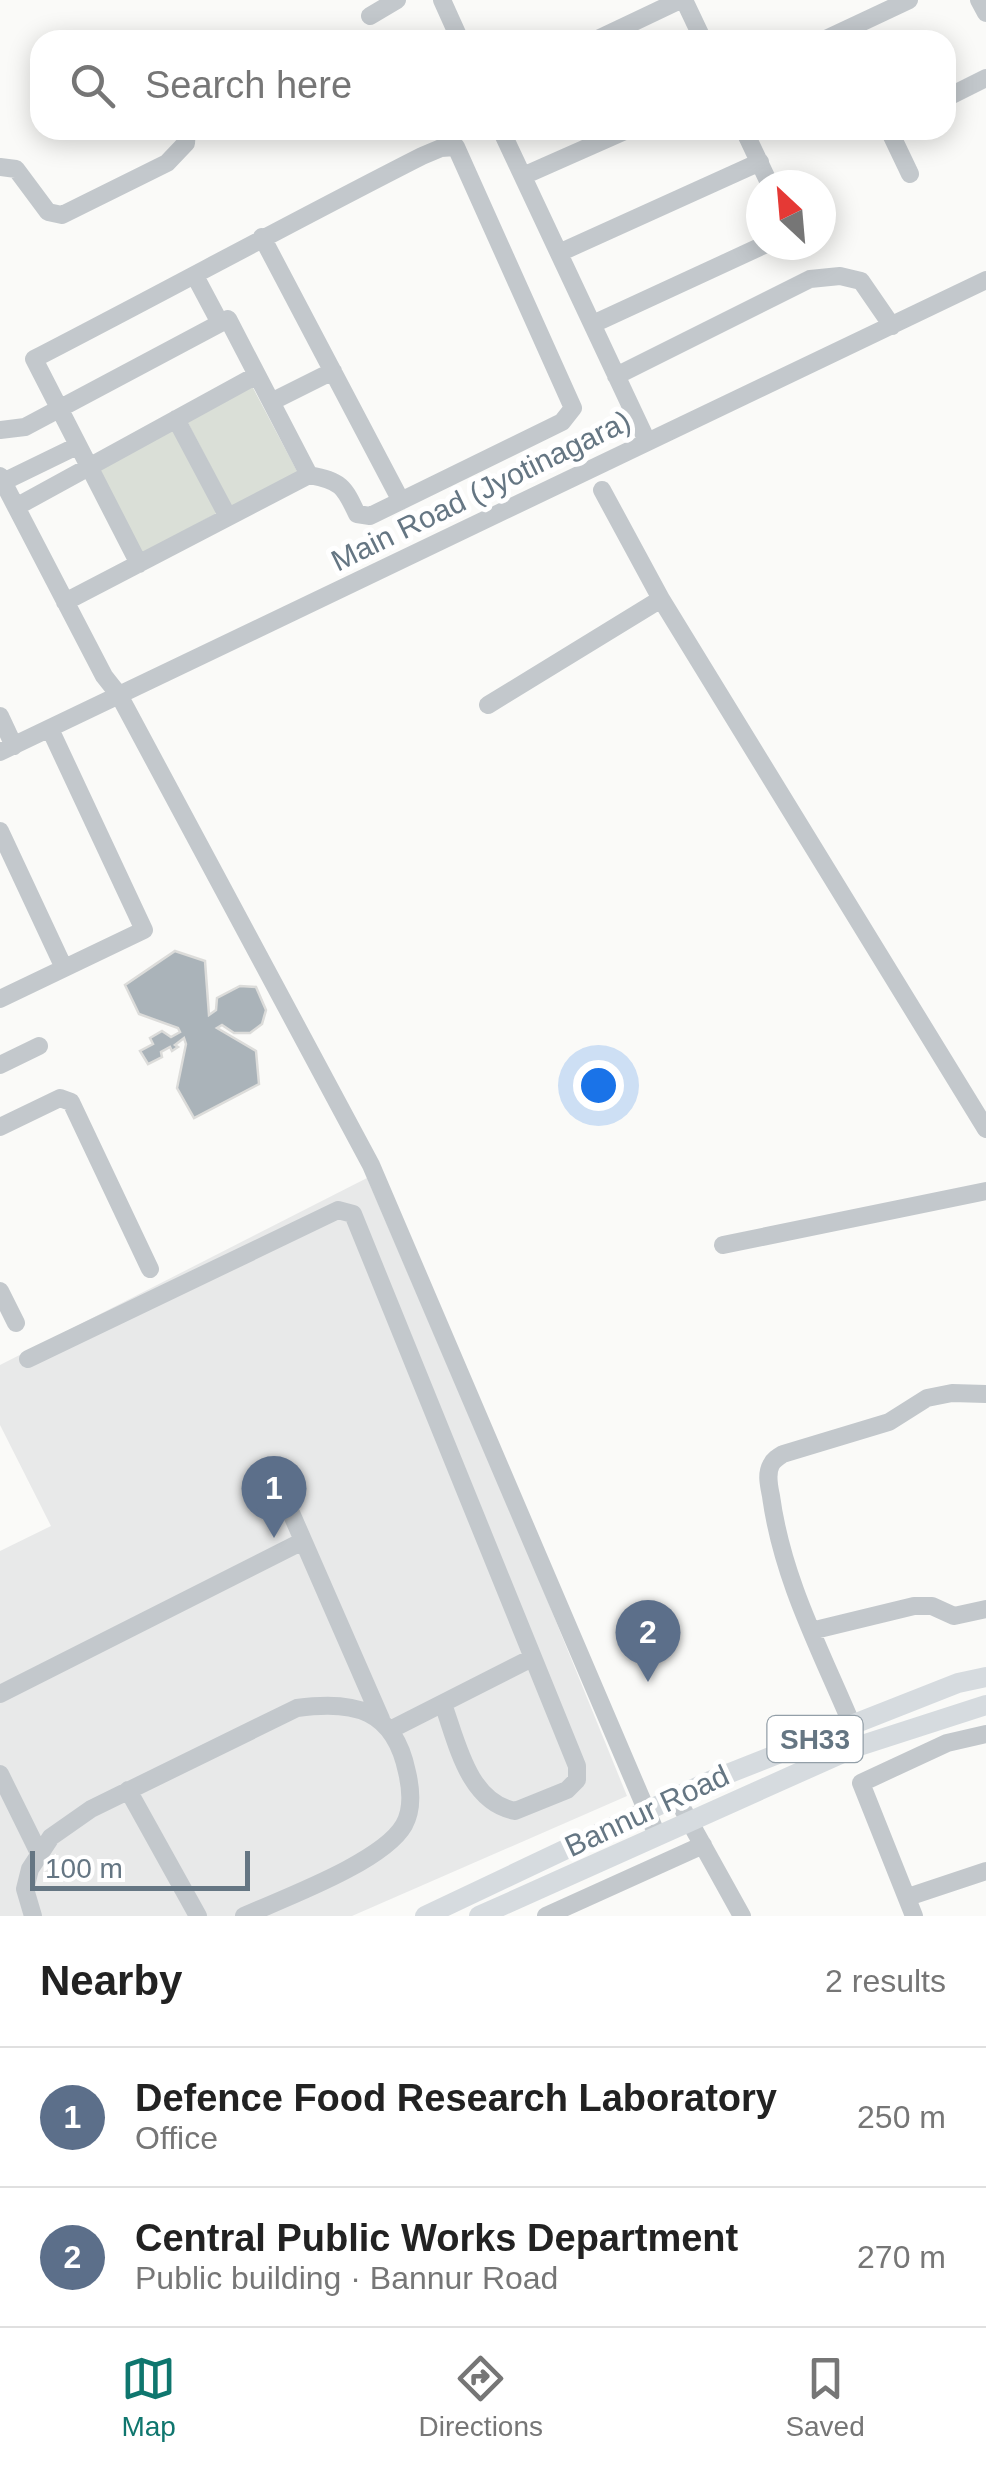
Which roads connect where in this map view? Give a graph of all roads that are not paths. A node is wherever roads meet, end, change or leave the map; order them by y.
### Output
1 (397, 0) edge
2 (442, 0) edge
3 (682, 0) edge
4 (910, 0) edge
5 (979, 0) edge
6 (986, 13) edge
7 (370, 16) dead end
8 (456, 30) edge
9 (618, 30) edge
10 (698, 30) edge
11 (846, 30) edge
12 (986, 78) edge
13 (956, 93) edge
14 (186, 140) edge
15 (506, 140) edge
16 (605, 140) edge
17 (749, 140) edge
18 (894, 140) edge
19 (760, 162) junction
20 (0, 167) edge
21 (763, 170) edge
22 (910, 174) dead end
23 (522, 176) junction
24 (262, 237) junction
25 (559, 253) junction
26 (746, 253) edge
27 (195, 276) junction
28 (986, 280) edge
29 (220, 323) junction
30 (592, 324) junction
31 (892, 326) junction
32 (332, 371) junction
33 (257, 375) junction
34 (616, 376) junction
35 (271, 402) junction
36 (60, 410) junction
37 (176, 419) junction
38 (0, 430) edge
39 (647, 442) junction
40 (77, 446) junction
41 (89, 469) junction
42 (309, 475) junction
43 (2, 479) edge
44 (602, 490) dead end
45 (400, 501) junction
46 (16, 507) junction
47 (228, 517) junction
48 (138, 564) junction
49 (661, 600) junction
50 (65, 602) junction
51 (119, 695) junction
52 (488, 706) dead end
53 (0, 716) edge
54 (50, 729) junction
55 (7, 749) edge
56 (0, 831) edge
57 (64, 968) junction
58 (0, 999) edge
59 (40, 1046) dead end
60 (0, 1065) edge
61 (0, 1126) edge
62 (986, 1129) edge
63 (986, 1191) edge
64 (723, 1245) dead end
65 (150, 1269) dead end
66 (0, 1292) edge
67 (16, 1323) dead end
68 (28, 1359) dead end
69 (986, 1394) edge
70 (271, 1467) dead end
71 (303, 1541) junction
72 (986, 1609) edge
73 (812, 1631) junction
74 (532, 1658) junction
75 (986, 1676) edge
76 (364, 1679) junction
77 (0, 1694) edge
78 (328, 1704) junction
79 (443, 1704) junction
80 (986, 1705) edge
81 (386, 1724) junction
82 (852, 1725) junction
83 (986, 1734) edge
84 (0, 1774) edge
85 (128, 1790) junction
86 (676, 1796) junction
87 (646, 1810) junction
88 (689, 1820) junction
89 (657, 1835) junction
90 (702, 1845) junction
91 (39, 1852) junction
92 (986, 1870) edge
93 (908, 1897) junction
94 (32, 1916) edge
95 (198, 1916) edge
96 (244, 1916) edge
97 (425, 1916) edge
98 (479, 1916) edge
99 (546, 1916) edge
100 (742, 1916) edge
101 (914, 1916) edge

1 - 7 street
2 - 8 street
3 - 9 street
3 - 10 street
4 - 11 street
5 - 6 street
12 - 13 street
14 - 20 street
15 - 23 street
16 - 23 street
17 - 19 street
18 - 22 street
19 - 21 street
19 - 25 street
23 - 25 street
24 - 27 street
24 - 32 street
24 - 45 street
25 - 30 street
26 - 30 street
27 - 29 street
27 - 36 street
28 - 31 street, Main Road (Jyotinagara)
29 - 33 street
29 - 36 street
30 - 34 street
31 - 34 street
31 - 39 street, Main Road (Jyotinagara)
32 - 35 street
32 - 45 street
33 - 35 street
33 - 37 street
34 - 39 street
35 - 42 street
36 - 38 street
36 - 40 street
37 - 41 street
37 - 47 street
39 - 51 street, Main Road (Jyotinagara)
40 - 41 street
40 - 43 street
41 - 46 street
41 - 48 street
42 - 45 street
42 - 47 street
43 - 46 street
44 - 49 street
46 - 50 street
47 - 48 street
48 - 50 street
49 - 52 street
49 - 62 street
50 - 51 street
51 - 54 street, Main Road (Jyotinagara)
51 - 87 street
53 - 55 street
54 - 55 street, Main Road (Jyotinagara)
54 - 57 street
56 - 57 street
57 - 58 street
59 - 60 street
61 - 65 street
63 - 64 street
66 - 67 street
68 - 74 street
69 - 73 street
70 - 71 street
71 - 76 street
71 - 77 street
72 - 73 street
73 - 82 street
74 - 79 street
74 - 79 street
75 - 82 main road, Bannur Road / SH33
76 - 78 street
76 - 81 street
78 - 81 street
78 - 85 street
79 - 81 street
80 - 88 main road
81 - 96 street
82 - 86 main road, Bannur Road / SH33
83 - 93 street
84 - 91 street
85 - 91 street
85 - 95 street
86 - 87 main road, Bannur Road / SH33
86 - 88 street
87 - 89 street
87 - 97 main road, Bannur Road / SH33
88 - 89 main road
88 - 90 street
89 - 98 main road
90 - 99 street
90 - 100 street
91 - 94 street
92 - 93 street
93 - 101 street

